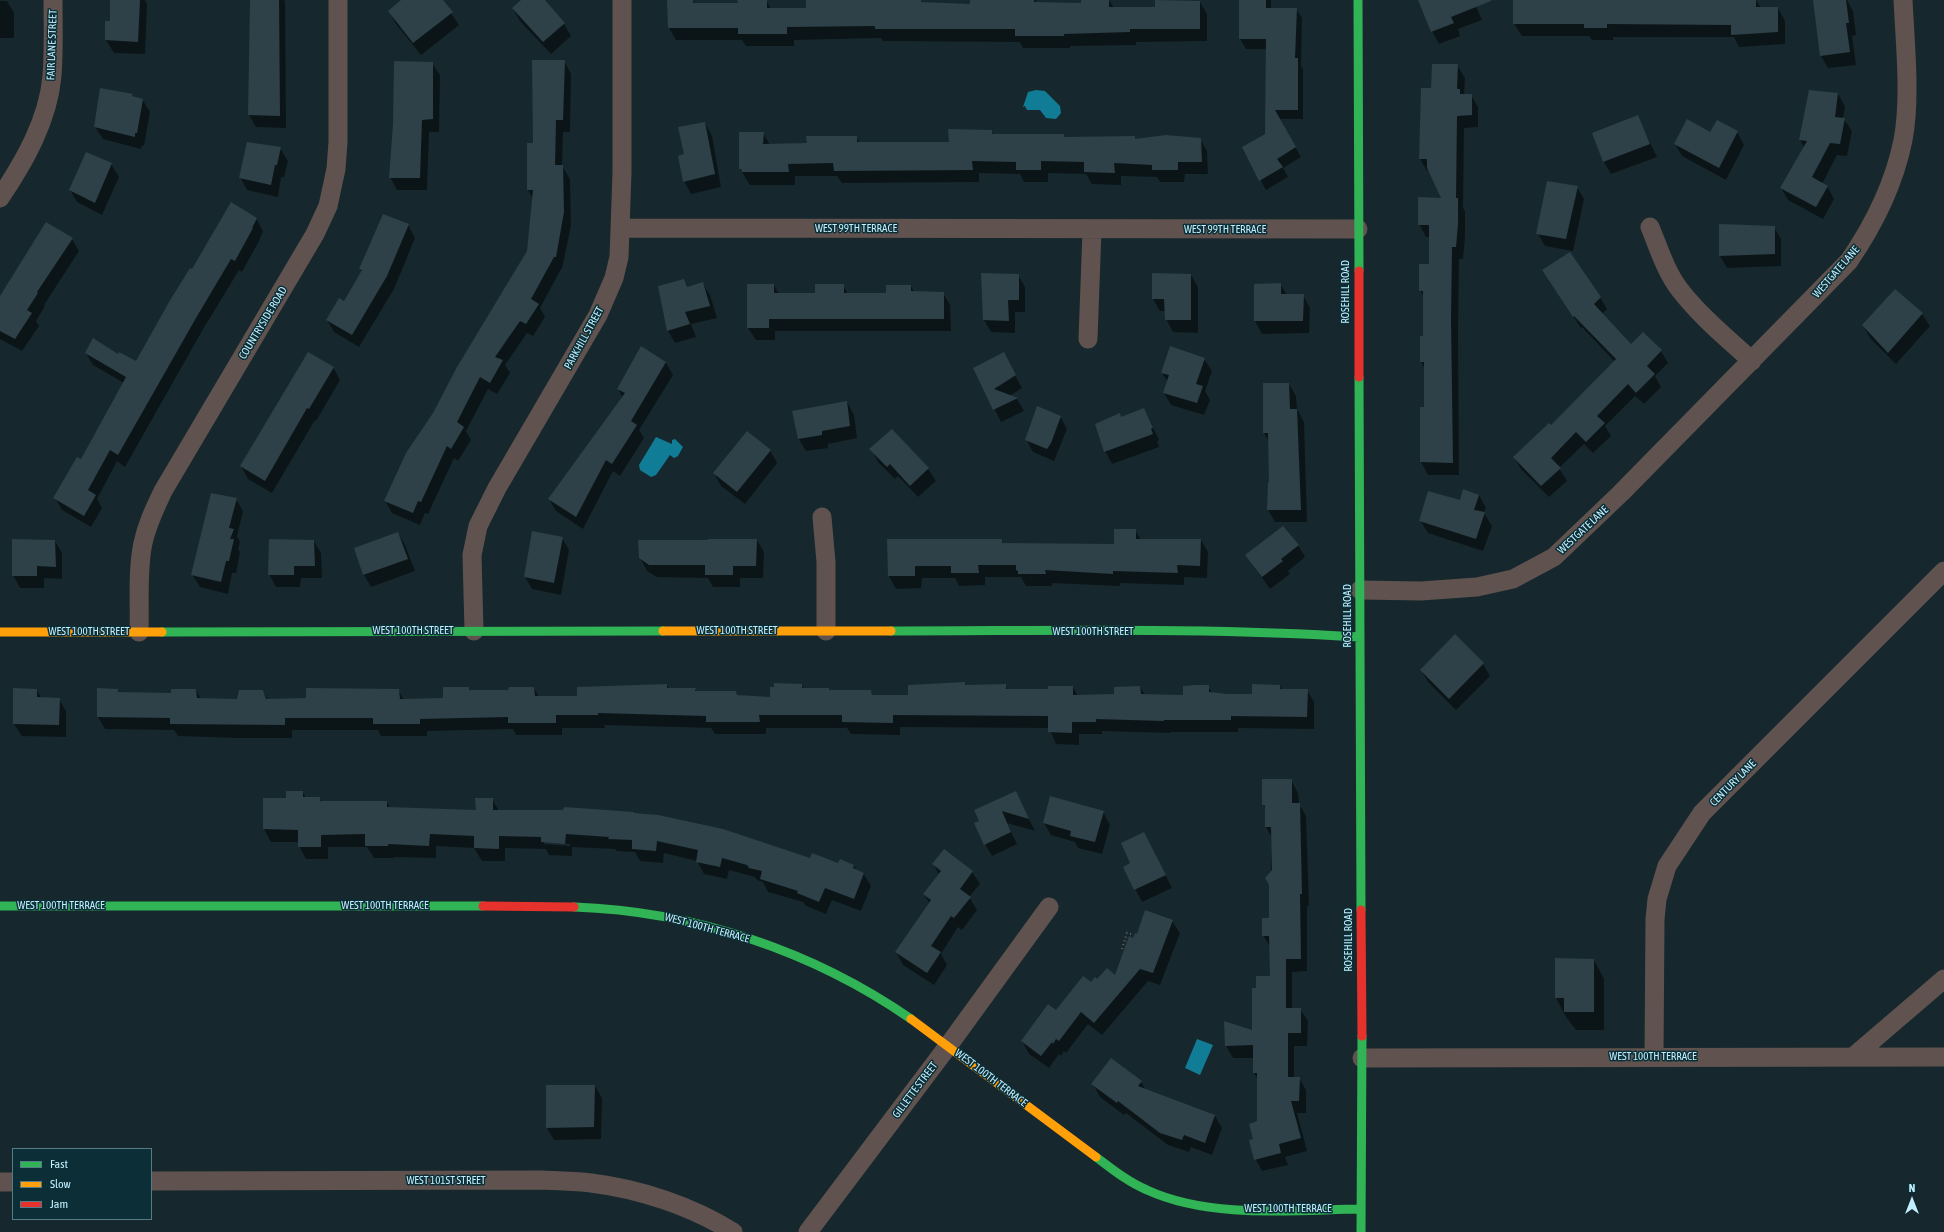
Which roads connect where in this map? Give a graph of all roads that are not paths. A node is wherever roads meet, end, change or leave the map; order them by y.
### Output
1 (53, 0) edge
2 (338, 0) edge
3 (622, 0) edge
4 (1358, 0) edge
5 (1903, 0) edge
6 (0, 198) edge
7 (1650, 227) dead end
8 (621, 228) junction
9 (1358, 229) junction
10 (1092, 230) junction
11 (1088, 339) dead end
12 (1752, 361) junction
13 (822, 517) dead end
14 (1944, 571) edge
15 (1360, 590) junction
16 (474, 631) junction
17 (826, 631) junction
18 (0, 632) edge
19 (140, 632) junction
20 (1360, 637) junction
21 (0, 906) edge
22 (1049, 907) dead end
23 (1944, 979) edge
24 (948, 1046) junction
25 (1654, 1057) junction
26 (1853, 1057) junction
27 (1944, 1057) edge
28 (1362, 1058) junction
29 (152, 1181) edge
30 (0, 1182) edge
31 (12, 1182) edge
32 (1361, 1209) junction
33 (733, 1232) edge
34 (808, 1232) edge
35 (1361, 1232) edge

1 - 6 street, FAIR LANE STREET
2 - 19 street, COUNTRYSIDE ROAD
3 - 8 street, PARKHILL STREET
4 - 9 street, ROSEHILL ROAD
5 - 12 street, WESTGATE LANE
7 - 12 street
8 - 10 street, WEST 99TH TERRACE
8 - 16 street, PARKHILL STREET
9 - 10 street, WEST 99TH TERRACE
9 - 15 street, ROSEHILL ROAD
10 - 11 street
12 - 15 street, WESTGATE LANE
13 - 17 street
14 - 25 street, CENTURY LANE
15 - 20 street, ROSEHILL ROAD
16 - 17 street, WEST 100TH STREET
16 - 19 street, WEST 100TH STREET
17 - 20 street, WEST 100TH STREET
18 - 19 street, WEST 100TH STREET
20 - 28 street, ROSEHILL ROAD
21 - 24 street, WEST 100TH TERRACE
22 - 24 street, GILLETTE STREET
23 - 26 street
24 - 32 street, WEST 100TH TERRACE
24 - 34 street, GILLETTE STREET
25 - 26 street, WEST 100TH TERRACE
25 - 28 street, WEST 100TH TERRACE
26 - 27 street, WEST 100TH TERRACE
28 - 32 street, ROSEHILL ROAD
29 - 33 street, WEST 101ST STREET
30 - 31 street
32 - 35 street, ROSEHILL ROAD

